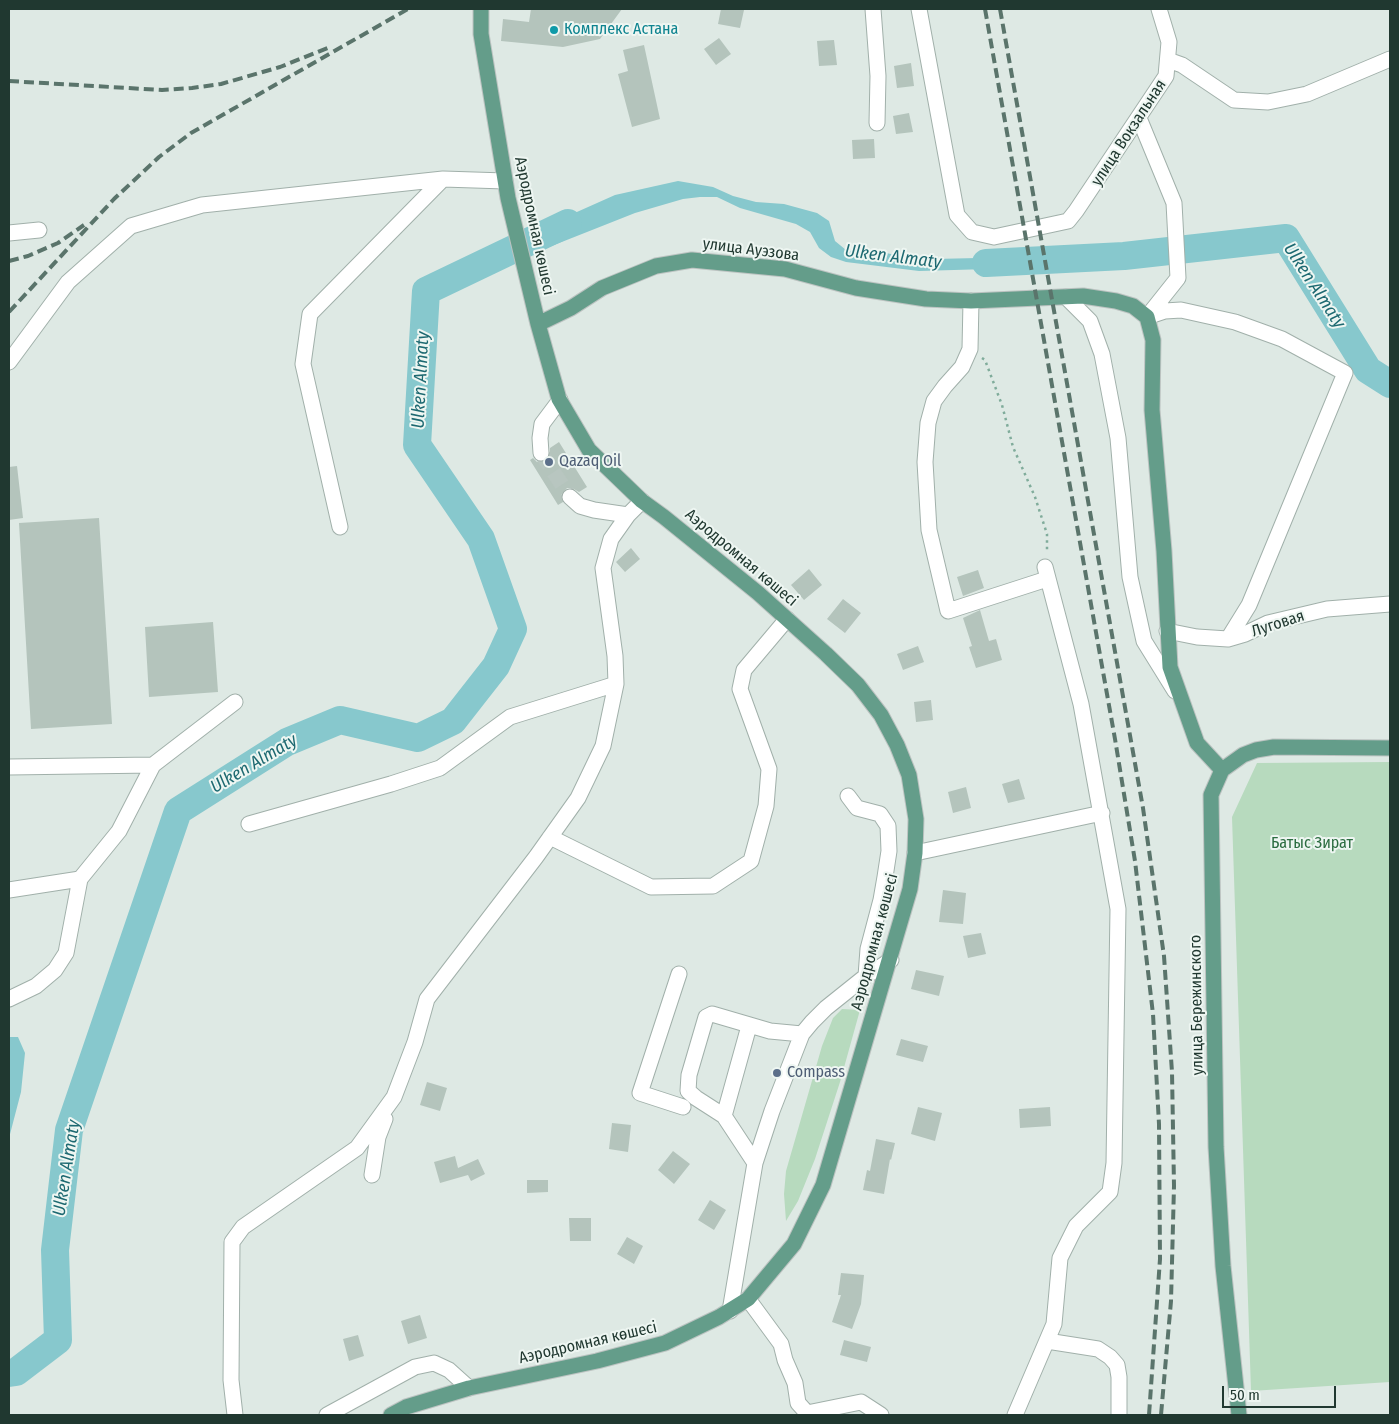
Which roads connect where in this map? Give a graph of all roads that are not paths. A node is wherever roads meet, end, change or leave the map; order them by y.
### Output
1 (481, 9) edge
2 (873, 9) edge
3 (919, 9) edge
4 (1159, 9) edge
5 (1390, 59) edge
6 (1168, 60) junction
7 (1139, 118) junction
8 (877, 123) dead end
9 (443, 179) junction
10 (505, 181) junction
11 (39, 230) dead end
12 (9, 233) edge
13 (1066, 297) junction
14 (971, 301) junction
15 (1147, 317) junction
16 (538, 324) junction
17 (9, 362) edge
18 (560, 400) junction
19 (541, 453) tunnel mouth
20 (570, 497) tunnel mouth
21 (642, 501) junction
22 (628, 515) junction
23 (340, 527) dead end
24 (1390, 604) edge
25 (787, 619) junction
26 (1167, 631) junction
27 (1228, 639) junction
28 (616, 684) junction
29 (1181, 700) junction
30 (236, 702) dead end
31 (1390, 748) edge
32 (153, 765) junction
33 (9, 767) edge
34 (1222, 770) junction
35 (848, 796) dead end
36 (1102, 813) junction
37 (250, 824) dead end
38 (550, 837) junction
39 (915, 853) junction
40 (80, 878) junction
41 (9, 890) edge
42 (891, 960) junction
43 (679, 974) dead end
44 (866, 976) junction
45 (9, 999) edge
46 (750, 1026) junction
47 (802, 1034) junction
48 (394, 1097) junction
49 (683, 1107) dead end
50 (724, 1116) junction
51 (755, 1163) junction
52 (372, 1174) dead end
53 (748, 1299) junction
54 (730, 1311) junction
55 (1047, 1341) junction
56 (468, 1388) junction
57 (235, 1415) edge
58 (327, 1415) edge
59 (391, 1415) edge
60 (881, 1415) edge
61 (1015, 1415) edge
62 (1119, 1415) edge
63 (1239, 1415) edge

1 - 10 main road, Аэродромная көшесі
2 - 8 street
3 - 7 street, улица Вокзальная
4 - 6 street, улица Вокзальная
5 - 6 street
6 - 7 street, улица Вокзальная
7 - 15 street
9 - 10 street
9 - 17 street
9 - 23 street
10 - 16 main road, Аэродромная көшесі
11 - 12 street
13 - 14 main road, улица Ауэзова
13 - 15 main road, улица Ауэзова
13 - 29 street
14 - 16 main road, улица Ауэзова
14 - 36 street
15 - 26 main road
15 - 27 street
16 - 18 main road, Аэродромная көшесі
18 - 19 street
18 - 21 main road, Аэродромная көшесі
20 - 22 street
21 - 22 street
21 - 25 main road, Аэродромная көшесі
22 - 28 street
24 - 27 street, Луговая
25 - 38 street
25 - 39 main road, Аэродромная көшесі
26 - 27 street, Луговая
26 - 29 main road
28 - 37 street
28 - 38 street
29 - 34 main road
30 - 32 street
31 - 34 main road, улица Бережинского
32 - 33 street
32 - 40 street
34 - 63 main road, улица Бережинского
35 - 44 street
36 - 39 street
36 - 55 street
38 - 48 street
39 - 42 main road, Аэродромная көшесі
40 - 41 street
40 - 45 street
42 - 44 street
42 - 53 main road, Аэродромная көшесі
43 - 49 street
44 - 47 street
46 - 47 street
46 - 50 street
46 - 50 street
47 - 51 street
48 - 52 street
48 - 57 street
50 - 51 street
51 - 54 street
53 - 54 main road, Аэродромная көшесі
53 - 60 street
54 - 56 main road, Аэродромная көшесі
55 - 61 street
55 - 62 street
56 - 58 street
56 - 59 main road, Аэродромная көшесі

